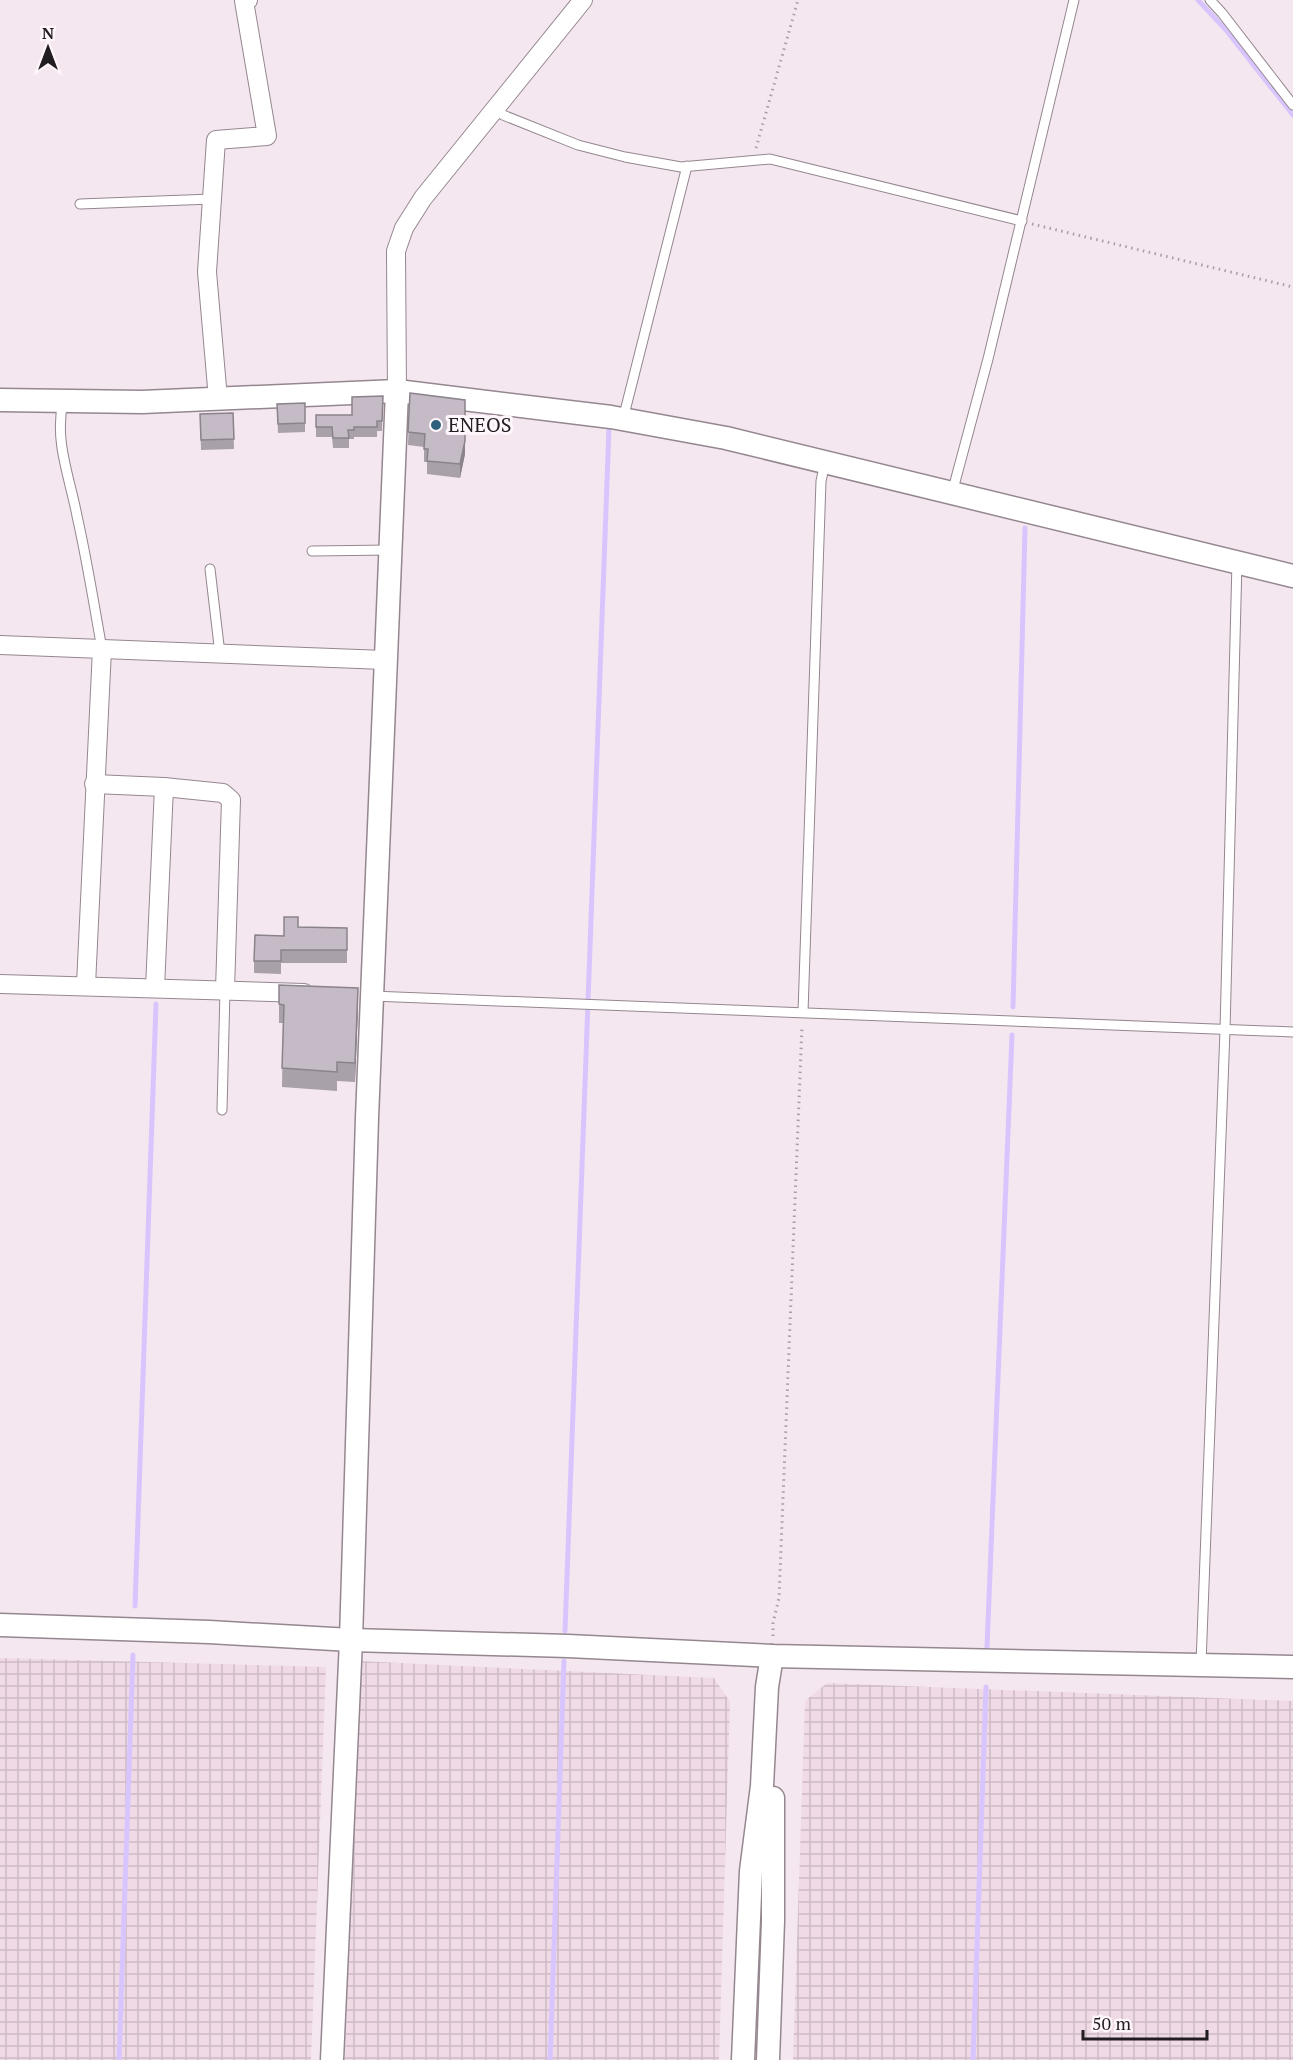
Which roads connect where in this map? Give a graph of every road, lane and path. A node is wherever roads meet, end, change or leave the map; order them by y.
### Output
1 (248, 0) edge
2 (798, 0) edge
3 (1074, 0) edge
4 (1210, 0) edge
5 (579, 1) edge
6 (1293, 105) edge
7 (496, 110) junction
8 (753, 161) junction
9 (687, 166) junction
10 (212, 199) junction
11 (80, 204) dead end
12 (1022, 221) junction
13 (1293, 287) edge
14 (397, 391) junction
15 (63, 399) junction
16 (218, 399) junction
17 (0, 400) edge
18 (623, 419) junction
19 (825, 463) junction
20 (951, 494) junction
21 (390, 549) junction
22 (312, 551) dead end
23 (1237, 562) junction
24 (210, 569) dead end
25 (1293, 576) edge
26 (0, 645) edge
27 (102, 649) junction
28 (220, 654) junction
29 (385, 660) junction
30 (94, 784) junction
31 (164, 787) junction
32 (0, 984) edge
33 (86, 986) junction
34 (155, 988) junction
35 (225, 990) junction
36 (327, 994) edge
37 (349, 995) edge
38 (372, 996) junction
39 (803, 1012) junction
40 (1225, 1030) junction
41 (1293, 1032) edge
42 (222, 1110) dead end
43 (0, 1625) edge
44 (351, 1640) junction
45 (772, 1656) junction
46 (1201, 1666) junction
47 (1293, 1667) edge
48 (332, 2060) edge
49 (743, 2060) edge
50 (768, 2060) edge

1 - 10 street
2 - 8 path
3 - 12 lane
4 - 6 lane
5 - 7 street
7 - 9 lane
7 - 14 street
8 - 9 lane
8 - 12 lane
9 - 18 lane
10 - 11 lane
10 - 16 street
12 - 13 path
12 - 20 lane
14 - 16 street
14 - 18 street
14 - 21 street
15 - 16 street
15 - 17 street
15 - 27 lane
18 - 19 street
19 - 20 street
19 - 39 lane
20 - 23 street
21 - 22 lane
21 - 29 street
23 - 25 street
23 - 40 lane
24 - 28 lane
26 - 27 street
27 - 28 street
27 - 30 street
28 - 29 street
29 - 38 street
30 - 31 street
30 - 33 street
31 - 34 street
31 - 35 street
32 - 33 street
33 - 34 street
34 - 35 street
35 - 36 street
35 - 42 lane
37 - 38 street
38 - 39 lane
38 - 44 street
39 - 40 lane
39 - 45 path
40 - 41 lane
40 - 46 lane
43 - 44 street
44 - 45 street
44 - 48 street
45 - 46 street
45 - 49 street
45 - 50 street
46 - 47 street

